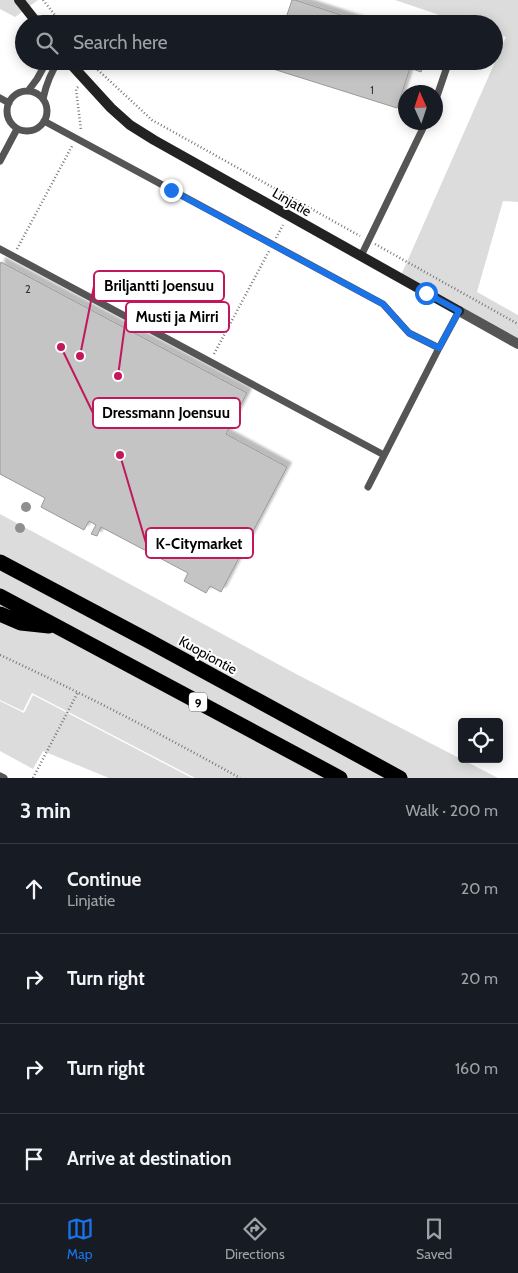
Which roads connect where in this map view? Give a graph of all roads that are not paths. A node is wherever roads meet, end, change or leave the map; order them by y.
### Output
1 (20, 0) edge
2 (31, 15) edge
3 (42, 70) edge
4 (52, 70) edge
5 (77, 70) edge
6 (447, 70) edge
7 (441, 85) edge
8 (28, 91) junction
9 (0, 98) edge
10 (43, 99) junction
11 (9, 103) junction
12 (44, 122) junction
13 (17, 129) junction
14 (422, 130) edge
15 (0, 161) edge
16 (0, 249) edge
17 (361, 256) junction
18 (459, 311) junction
19 (518, 344) edge
20 (439, 348) junction
21 (384, 456) junction
22 (368, 487) dead end
23 (0, 562) edge
24 (0, 596) edge
25 (0, 614) edge
26 (57, 626) junction
27 (0, 776) edge
28 (4, 778) edge
29 (340, 778) edge
30 (400, 778) edge

1 - 2 street
3 - 8 lane
4 - 10 lane
5 - 17 street, Linjatie
6 - 7 lane
8 - 10 lane
8 - 11 lane
9 - 11 lane
10 - 12 lane
11 - 13 lane
12 - 13 lane
12 - 20 lane
13 - 15 lane
14 - 17 lane
16 - 21 lane
17 - 18 street, Linjatie
18 - 19 street, Linjatie
18 - 20 lane
20 - 21 lane
21 - 22 lane
23 - 30 highway, Kuopiontie / 9
24 - 26 highway, 9
25 - 26 highway
26 - 29 highway, 9
27 - 28 lane

